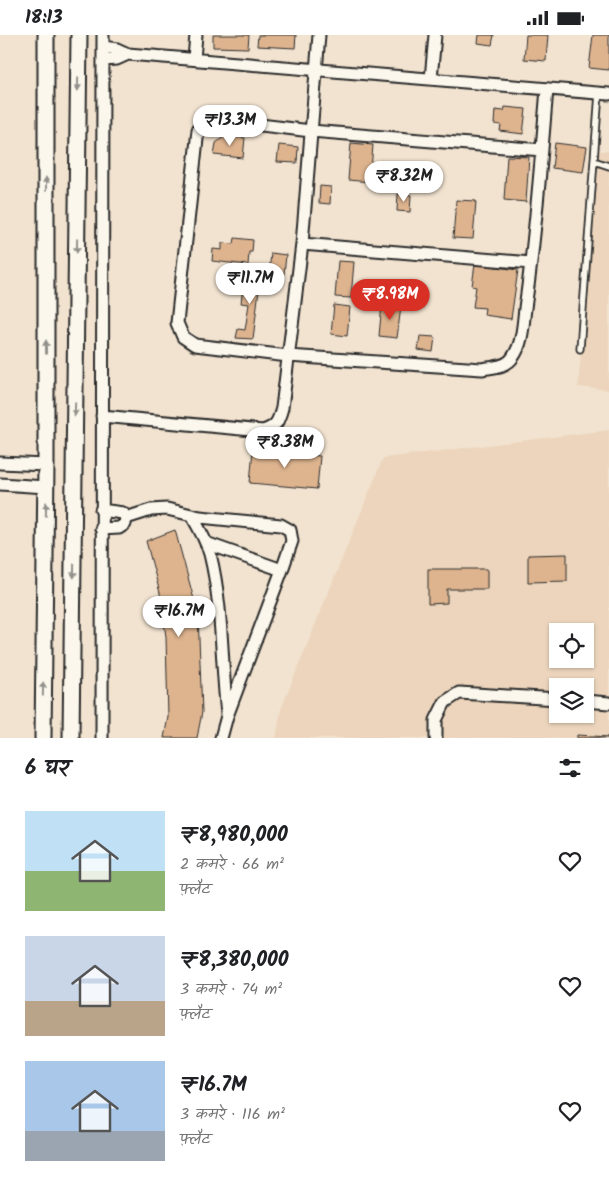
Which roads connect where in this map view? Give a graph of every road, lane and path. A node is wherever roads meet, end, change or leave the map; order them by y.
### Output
1 (46, 35) edge
2 (79, 35) edge
3 (104, 35) edge
4 (196, 35) edge
5 (319, 35) edge
6 (435, 35) edge
7 (103, 47) junction
8 (128, 54) junction
9 (194, 59) junction
10 (103, 60) junction
11 (316, 70) junction
12 (431, 79) junction
13 (547, 89) junction
14 (604, 94) edge
15 (311, 131) junction
16 (542, 150) junction
17 (594, 161) junction
18 (609, 166) edge
19 (302, 244) junction
20 (531, 263) junction
21 (580, 349) dead end
22 (288, 356) junction
23 (102, 416) junction
24 (0, 463) edge
25 (46, 465) junction
26 (0, 484) edge
27 (46, 487) junction
28 (102, 510) junction
29 (192, 516) junction
30 (126, 518) junction
31 (102, 529) junction
32 (206, 543) junction
33 (282, 570) junction
34 (549, 698) edge
35 (594, 702) edge
36 (609, 703) edge
37 (227, 716) junction
38 (42, 738) edge
39 (71, 738) edge
40 (102, 738) edge
41 (220, 738) edge
42 (436, 738) edge

25 -> 1 street
2 -> 39 street
3 - 7 street
4 - 9 street
5 - 11 street
6 - 12 street
7 - 8 street
7 - 10 street
8 - 9 street
8 - 10 street
9 - 11 street
10 - 23 street
11 - 12 street
11 - 15 street
12 - 13 street
13 - 14 street
13 - 16 street
14 - 17 lane
15 - 16 street
15 - 19 street
15 - 22 street
16 - 20 street
17 - 18 lane
17 - 21 lane
19 - 20 street
19 - 22 street
20 - 22 street
22 - 23 street
23 - 28 street
24 - 25 street
25 - 27 street
26 - 27 street
38 -> 27 street
28 - 30 street
28 - 31 street
29 - 30 street
29 - 32 street
29 - 33 street
30 - 31 street
31 - 40 street
32 - 33 street
32 - 37 street
33 - 37 street
34 - 42 street
35 - 36 street
37 - 41 street

